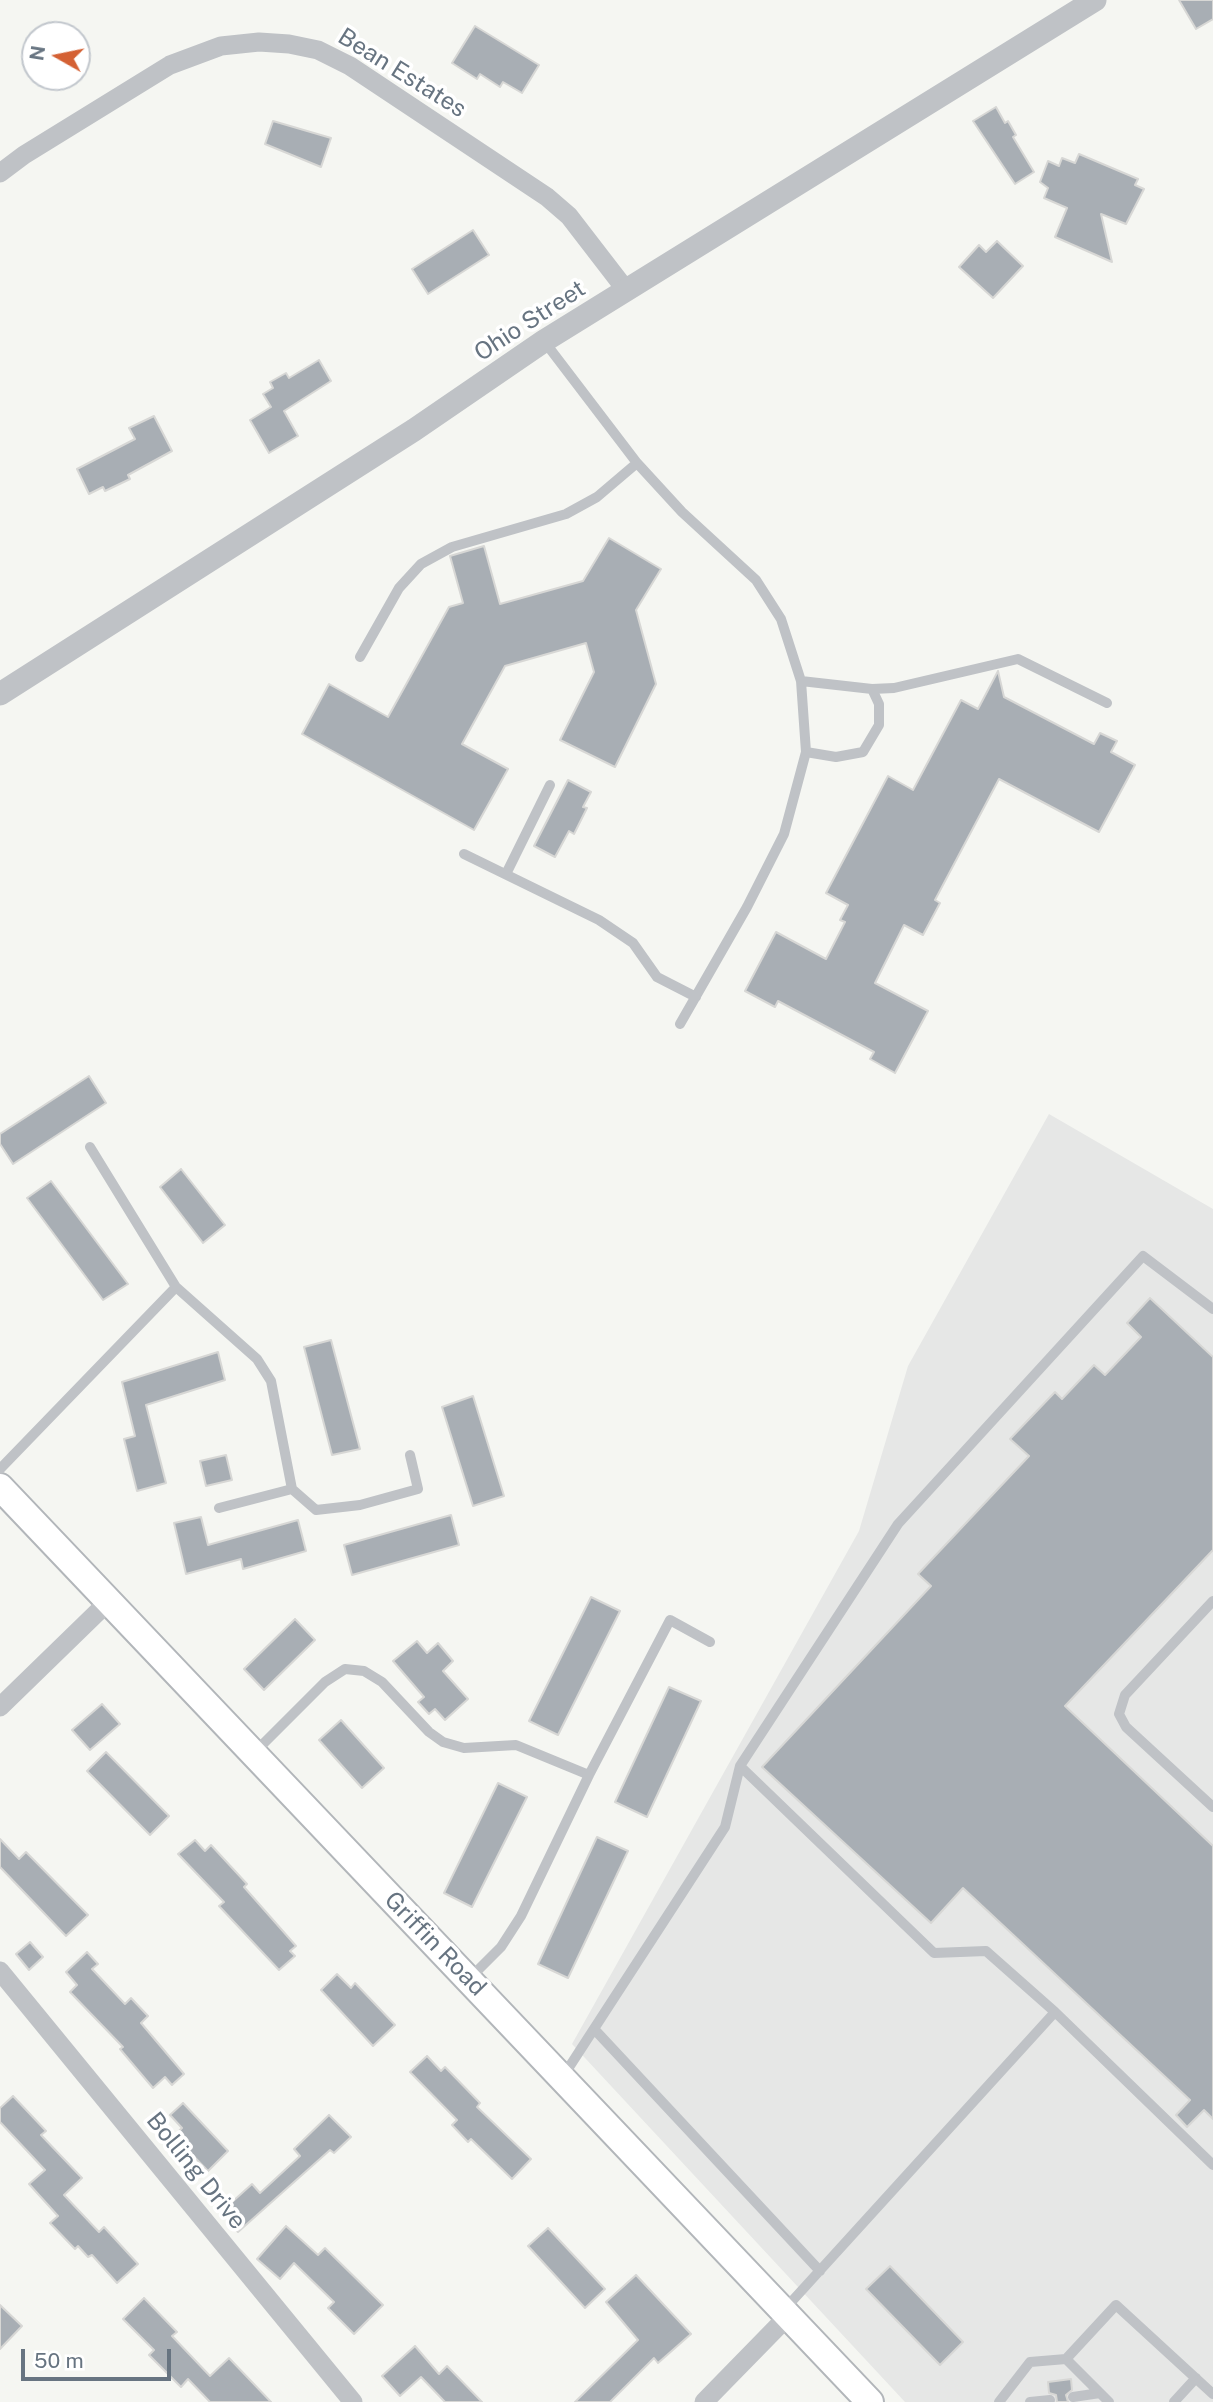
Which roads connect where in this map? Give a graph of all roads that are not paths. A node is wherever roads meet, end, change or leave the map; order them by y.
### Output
1 (1095, 0) edge
2 (0, 173) edge
3 (626, 290) junction
4 (544, 341) junction
5 (636, 463) junction
6 (360, 657) dead end
7 (800, 681) junction
8 (872, 689) junction
9 (0, 694) edge
10 (1107, 703) dead end
11 (806, 752) junction
12 (550, 785) dead end
13 (464, 853) dead end
14 (506, 874) junction
15 (696, 997) junction
16 (680, 1024) dead end
17 (90, 1147) dead end
18 (176, 1287) junction
19 (1213, 1310) edge
20 (410, 1455) dead end
21 (0, 1469) edge
22 (0, 1487) edge
23 (292, 1489) junction
24 (219, 1508) dead end
25 (109, 1601) junction
26 (1213, 1601) edge
27 (710, 1642) dead end
28 (0, 1707) edge
29 (253, 1754) junction
30 (740, 1766) junction
31 (589, 1775) junction
32 (1213, 1807) edge
33 (0, 1971) edge
34 (469, 1979) junction
35 (1055, 2012) junction
36 (595, 2030) junction
37 (562, 2078) junction
38 (1213, 2165) edge
39 (820, 2271) junction
40 (785, 2314) junction
41 (1066, 2359) junction
42 (1196, 2378) junction
43 (1100, 2393) junction
44 (1213, 2394) edge
45 (1073, 2397) dead end
46 (1050, 2400) dead end
47 (353, 2402) edge
48 (704, 2402) edge
49 (870, 2402) edge
50 (999, 2402) edge
51 (1030, 2402) edge
52 (1109, 2402) edge
53 (1174, 2402) edge

1 - 3 street, Ohio Street
2 - 3 street, Bean Estates
3 - 4 street, Ohio Street
4 - 5 lane
4 - 9 street, Ohio Street
5 - 6 lane
5 - 7 lane
7 - 8 lane
7 - 11 lane
8 - 10 lane
8 - 11 lane
11 - 15 lane
12 - 14 lane
13 - 14 lane
14 - 15 lane
15 - 16 lane
17 - 18 lane
18 - 21 lane
18 - 23 lane
19 - 30 lane
20 - 23 lane
22 - 25 main road, Griffin Road
23 - 24 lane
25 - 28 street
25 - 29 main road, Griffin Road
26 - 32 lane
27 - 31 lane
29 - 31 lane
29 - 34 main road, Griffin Road
30 - 35 lane
30 - 36 lane
31 - 34 lane
33 - 47 street, Bolling Drive
34 - 37 main road, Griffin Road
35 - 38 lane
35 - 39 lane
36 - 37 lane
36 - 39 lane
37 - 40 main road, Griffin Road
39 - 40 lane
40 - 48 street
40 - 49 main road, Griffin Road
41 - 42 lane
41 - 43 lane
41 - 50 lane
42 - 44 lane
42 - 53 lane
43 - 45 lane
43 - 52 lane
46 - 51 lane

